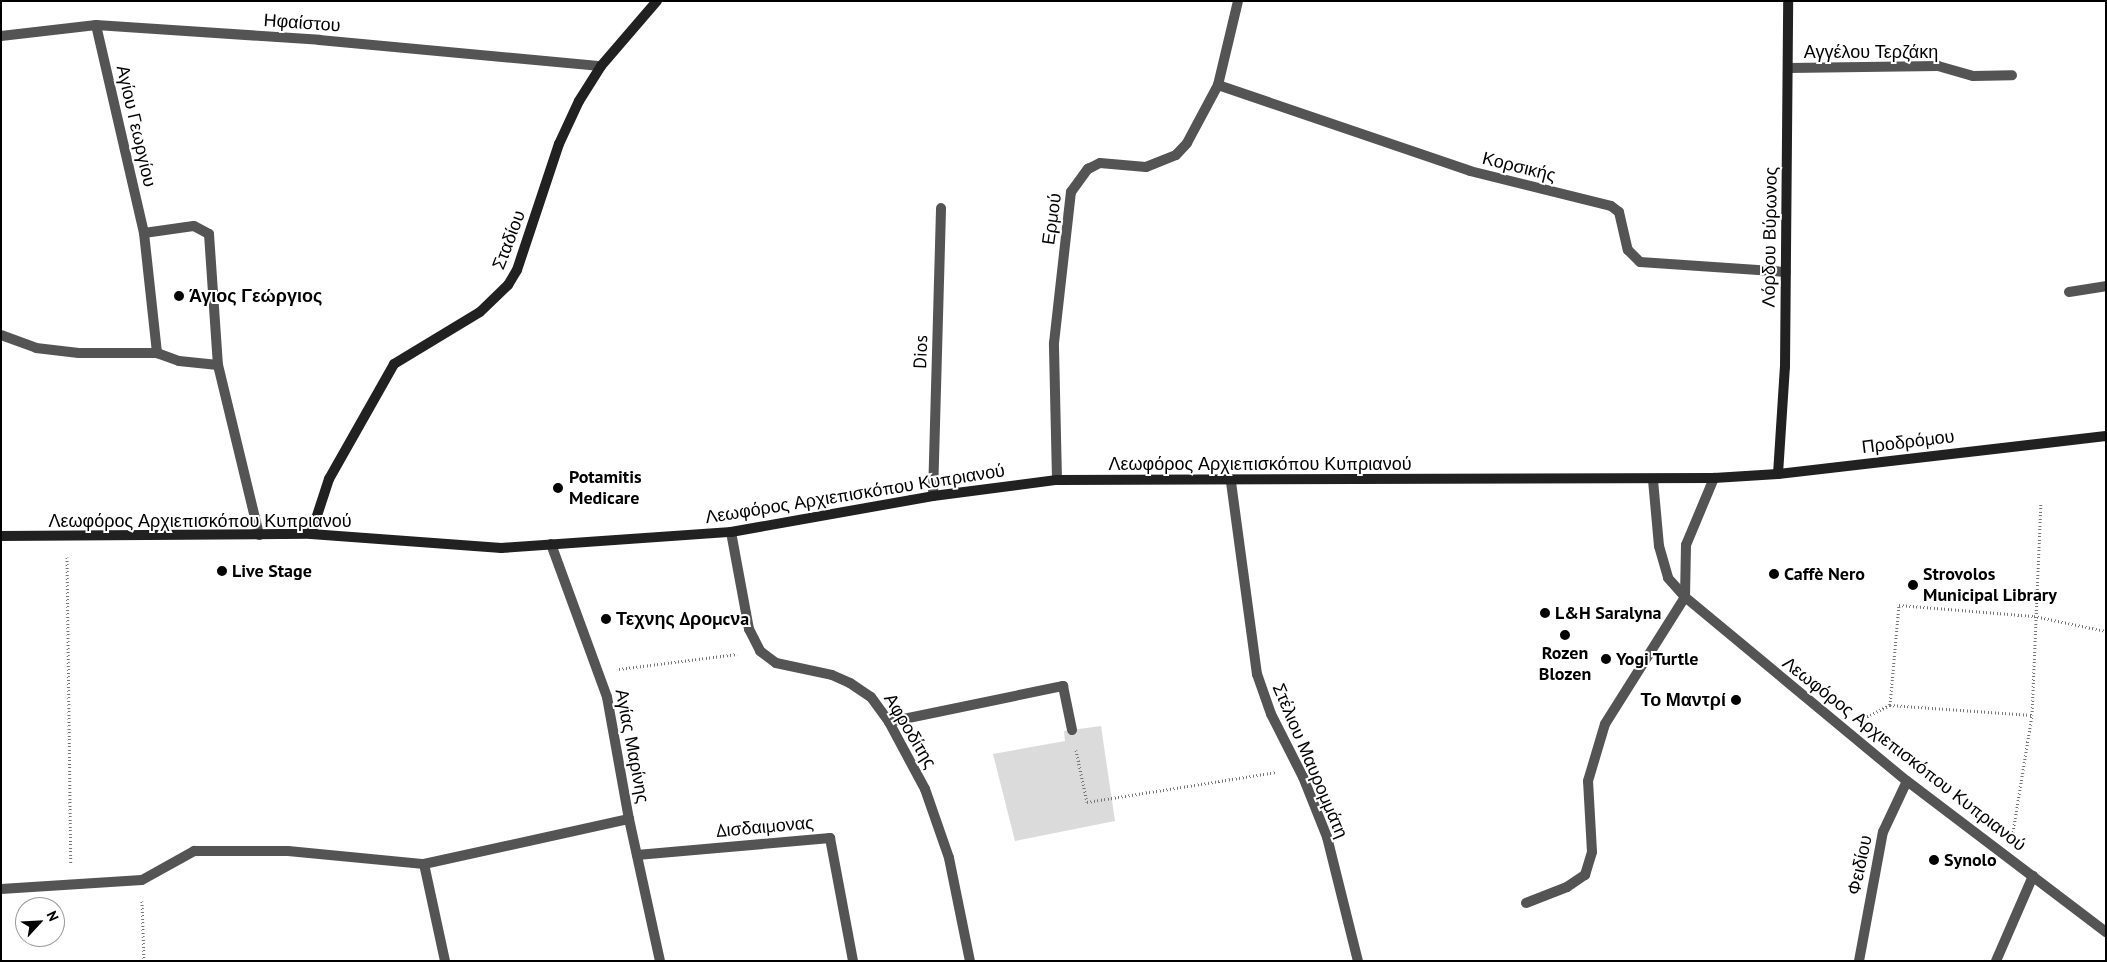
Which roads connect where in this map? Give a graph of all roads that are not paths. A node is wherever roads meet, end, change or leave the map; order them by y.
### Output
1 (657, 1) edge
2 (1238, 1) edge
3 (1788, 1) edge
4 (96, 26) junction
5 (1, 36) edge
6 (600, 66) junction
7 (1789, 68) junction
8 (2012, 75) dead end
9 (1218, 84) junction
10 (941, 208) dead end
11 (144, 233) junction
12 (1786, 272) junction
13 (2106, 286) edge
14 (2069, 292) dead end
15 (1, 335) edge
16 (157, 353) junction
17 (218, 365) junction
18 (2106, 436) edge
19 (1778, 474) junction
20 (1714, 478) junction
21 (1057, 480) junction
22 (1654, 480) junction
23 (1231, 482) junction
24 (933, 496) junction
25 (731, 532) junction
26 (311, 534) junction
27 (259, 535) junction
28 (1, 536) edge
29 (551, 544) junction
30 (1686, 597) junction
31 (889, 722) junction
32 (1072, 730) road end
33 (1907, 780) junction
34 (629, 819) junction
35 (637, 855) junction
36 (424, 864) junction
37 (2033, 876) junction
38 (1, 889) edge
39 (1526, 903) dead end
40 (2106, 932) edge
41 (445, 961) edge
42 (660, 961) edge
43 (853, 961) edge
44 (970, 961) edge
45 (1358, 961) edge
46 (1859, 961) edge
47 (1996, 961) edge

1 - 6 main road, Σταδίου
2 - 9 street, Ερμού
3 - 7 main road, Λόρδου Βύρωνος
4 - 5 street, Ηφαίστου
4 - 6 street, Ηφαίστου
4 - 11 street, Αγίου Γεωργίου
6 - 26 main road, Σταδίου
7 - 8 street, Αγγέλου Τερζάκη
7 - 12 main road, Λόρδου Βύρωνος
9 - 12 street, Κορσικής
9 - 21 street, Ερμού
10 - 24 street, Dios
11 - 16 street, Αγίου Γεωργίου
11 - 17 street
12 - 19 main road, Λόρδου Βύρωνος
13 - 14 street
15 - 16 street
16 - 17 street
17 - 27 street
18 - 19 main road, Προδρόμου
19 - 20 main road, Προδρόμου
20 - 22 main road, Λεωφόρος Αρχιεπισκόπου Κυπριανού
20 - 30 street
21 - 23 main road, Λεωφόρος Αρχιεπισκόπου Κυπριανού
21 - 24 main road, Λεωφόρος Αρχιεπισκόπου Κυπριανού
22 - 23 main road, Λεωφόρος Αρχιεπισκόπου Κυπριανού
22 - 30 street, Λεωφόρος Αρχιεπισκόπου Κυπριανού
23 - 45 street, Στέλιου Μαυρομμάτη
24 - 25 main road, Λεωφόρος Αρχιεπισκόπου Κυπριανού
25 - 29 main road, Λεωφόρος Αρχιεπισκόπου Κυπριανού
25 - 31 street, Αφροδίτης
26 - 27 main road, Λεωφόρος Αρχιεπισκόπου Κυπριανού
26 - 29 main road, Λεωφόρος Αρχιεπισκόπου Κυπριανού
27 - 28 main road, Λεωφόρος Αρχιεπισκόπου Κυπριανού
29 - 34 street, Αγίας Μαρίνης
30 - 33 street, Λεωφόρος Αρχιεπισκόπου Κυπριανού
30 - 39 street
31 - 32 street
31 - 44 street, Αφροδίτης
33 - 37 street, Λεωφόρος Αρχιεπισκόπου Κυπριανού
33 - 46 street, Φειδίου
34 - 35 street, Αγίας Μαρίνης
34 - 36 street
35 - 42 street, Αγίας Μαρίνης
35 - 43 street, Δισδαιμονας
36 - 38 street
36 - 41 street
37 - 40 street, Λεωφόρος Αρχιεπισκόπου Κυπριανού
37 - 47 street

